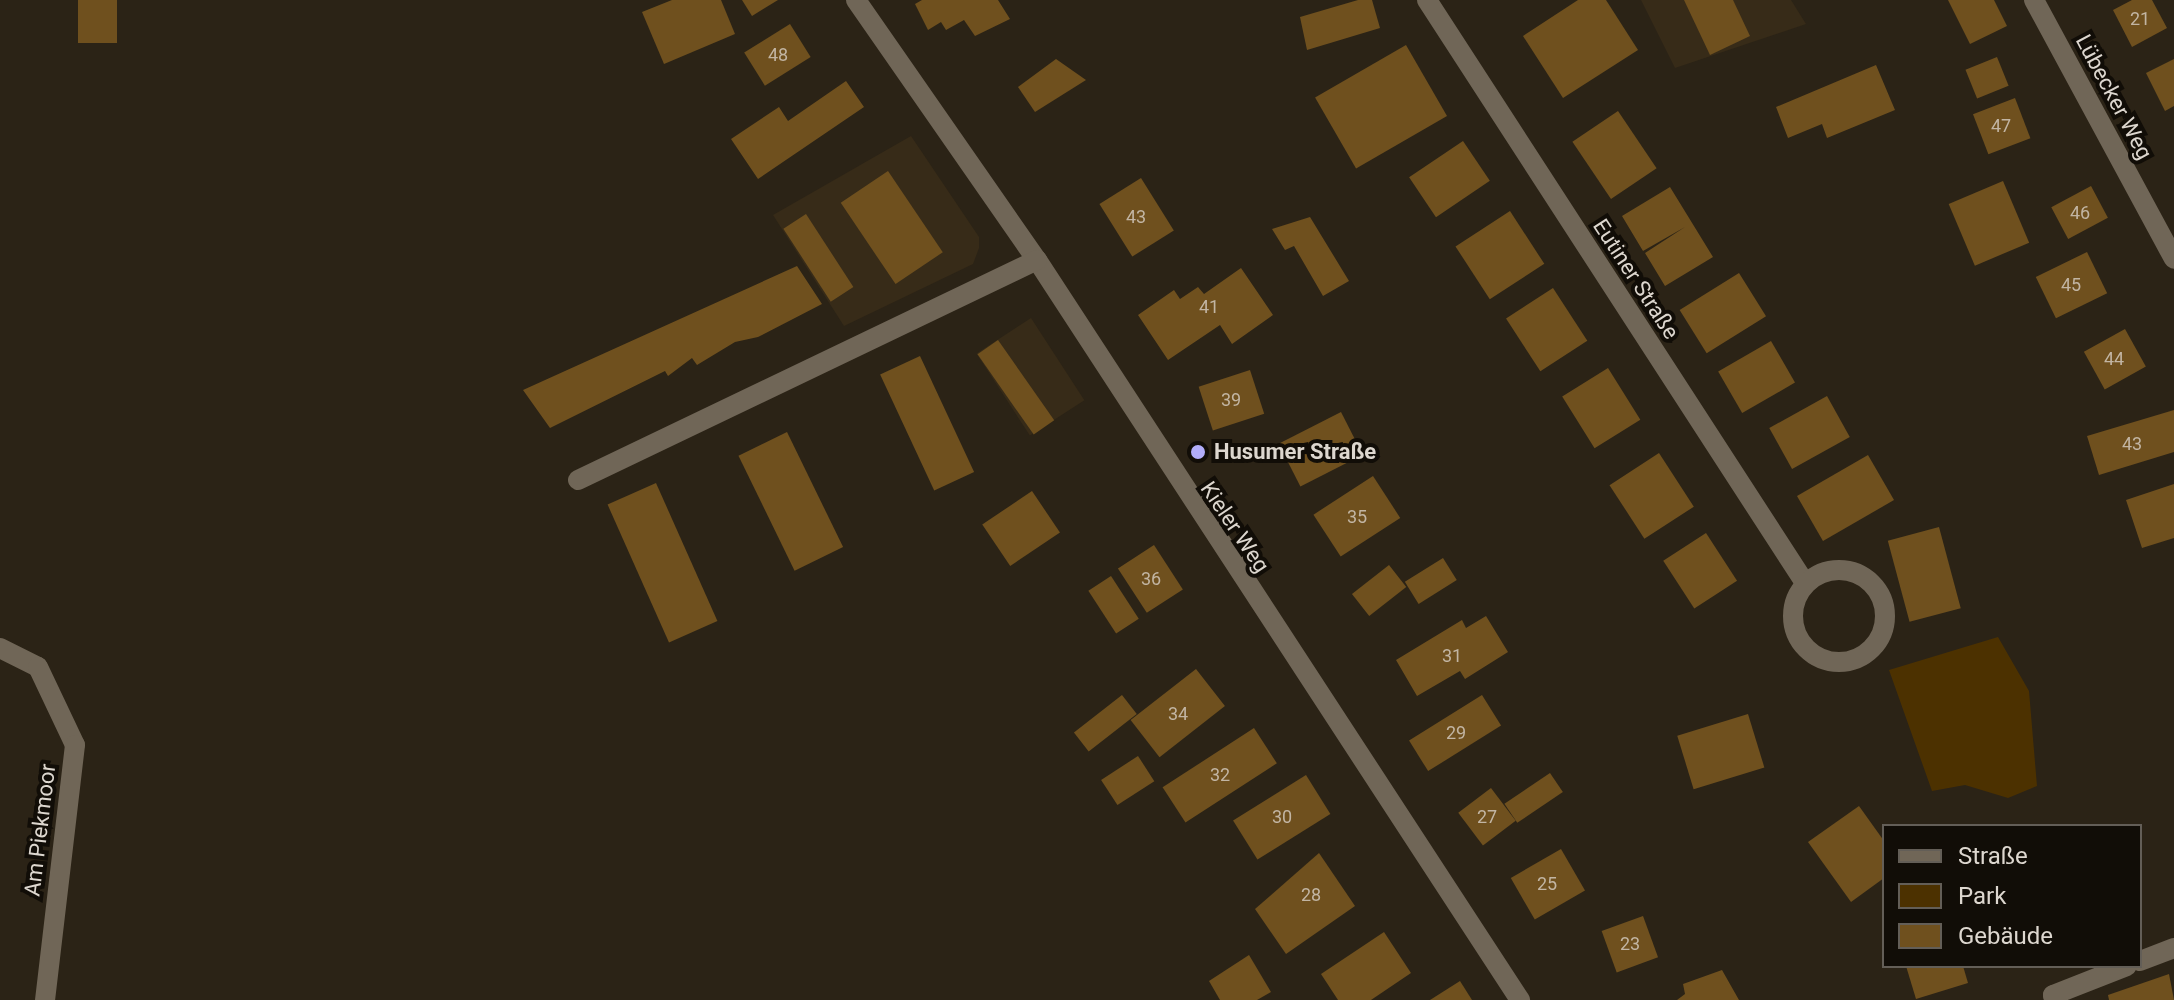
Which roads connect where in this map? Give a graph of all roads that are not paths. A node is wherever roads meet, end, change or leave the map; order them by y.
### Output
1 (856, 0) edge
2 (1427, 0) edge
3 (2034, 0) edge
4 (2174, 259) edge
5 (1037, 260) junction
6 (578, 480) dead end
7 (1805, 583) junction
8 (0, 648) edge
9 (2174, 948) edge
10 (2142, 960) edge
11 (2122, 968) edge
12 (45, 1000) edge
13 (1520, 1000) edge
14 (2054, 1000) edge

1 - 5 street, Kieler Weg
2 - 7 street, Eutiner Straße
3 - 4 street, Lübecker Weg
5 - 6 street
5 - 13 street, Kieler Weg
7 - 7 street
8 - 12 street, Am Piekmoor
9 - 10 street
11 - 14 street

